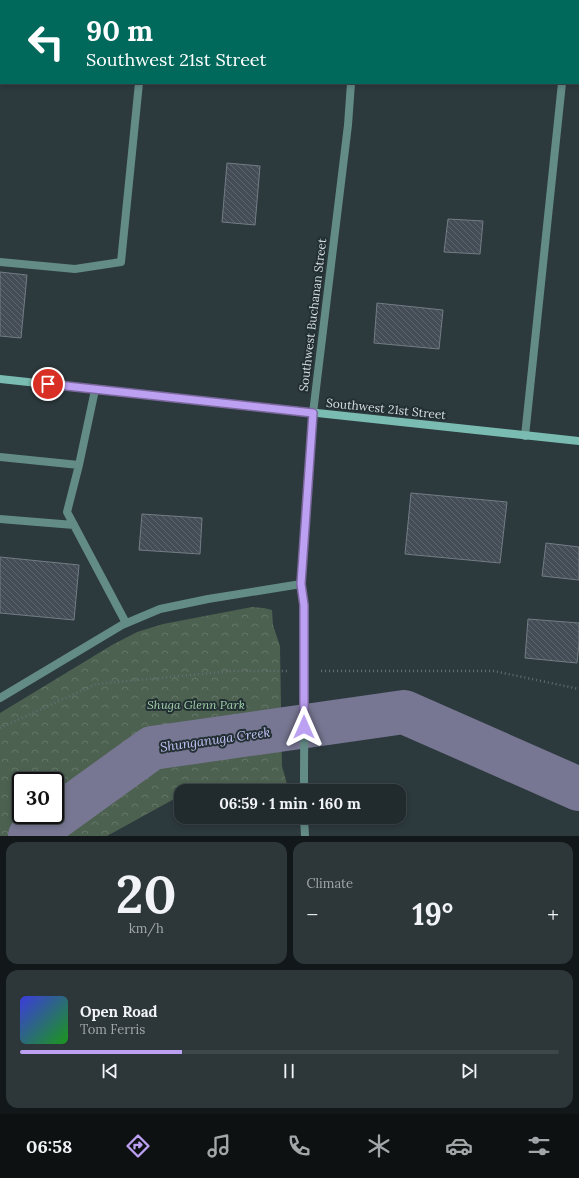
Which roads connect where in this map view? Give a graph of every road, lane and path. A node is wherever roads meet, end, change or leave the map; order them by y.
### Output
1 (139, 84) edge
2 (352, 84) edge
3 (562, 84) edge
4 (0, 262) edge
5 (0, 379) edge
6 (95, 390) junction
7 (313, 413) junction
8 (525, 436) junction
9 (579, 441) edge
10 (0, 457) edge
11 (79, 465) junction
12 (0, 519) edge
13 (74, 525) junction
14 (301, 584) junction
15 (126, 623) junction
16 (0, 698) edge
17 (304, 784) edge
18 (304, 824) edge
19 (304, 836) edge

1 - 4 street
2 - 7 street, Southwest Buchanan Street
3 - 8 street
5 - 6 main road, Southwest 21st Street
6 - 7 main road, Southwest 21st Street
6 - 11 street
7 - 8 main road, Southwest 21st Street
7 - 14 street, Southwest Buchanan Street
8 - 9 main road, Southwest 21st Street
10 - 11 street
11 - 13 street
12 - 13 street
13 - 15 street
14 - 15 street
14 - 17 street, Southwest Buchanan Street, bridge
15 - 16 street
18 - 19 street

